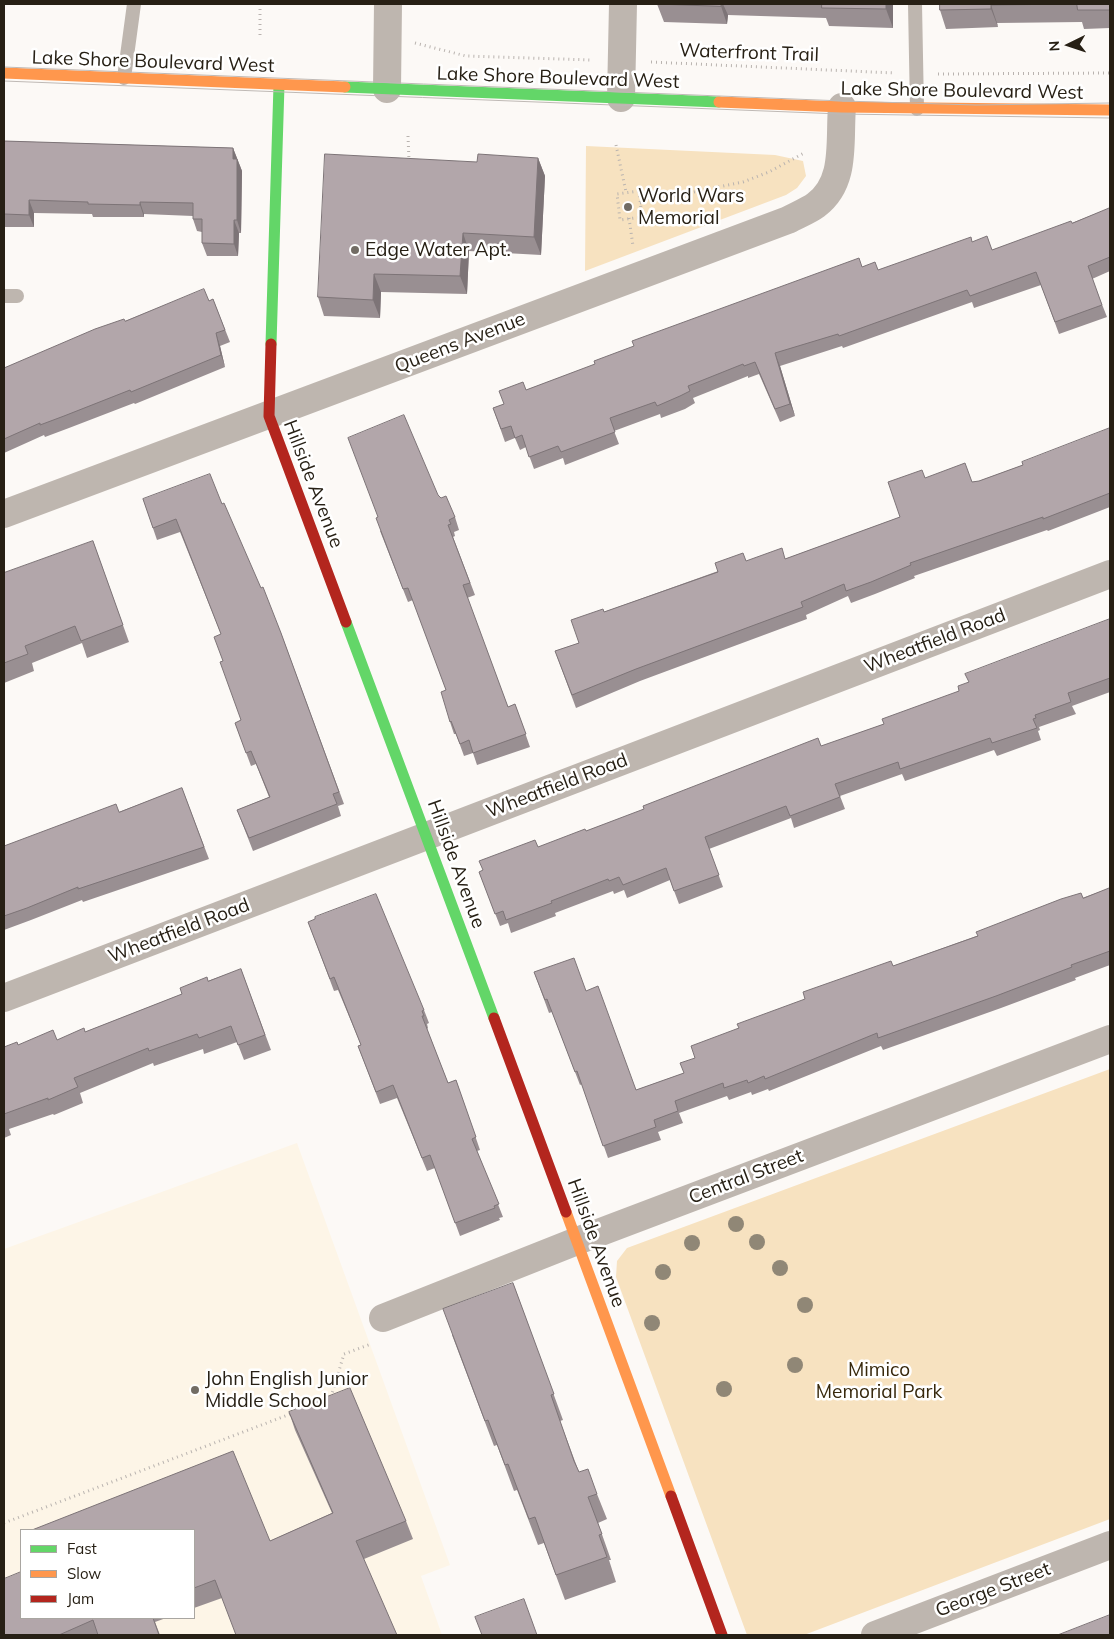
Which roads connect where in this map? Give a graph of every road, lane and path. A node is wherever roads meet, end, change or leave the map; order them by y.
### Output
1 (134, 4) edge
2 (260, 4) edge
3 (388, 4) edge
4 (623, 4) edge
5 (915, 4) edge
6 (260, 35) dead end
7 (388, 36) junction
8 (623, 61) junction
9 (4, 73) edge
10 (1110, 73) edge
11 (917, 74) junction
12 (124, 78) junction
13 (279, 84) junction
14 (387, 89) junction
15 (622, 98) junction
16 (842, 107) junction
17 (917, 110) junction
18 (1110, 110) edge
19 (408, 136) dead end
20 (616, 144) dead end
21 (804, 153) dead end
22 (409, 167) edge
23 (626, 192) junction
24 (640, 203) junction
25 (269, 416) junction
26 (4, 514) edge
27 (1110, 574) edge
28 (427, 835) junction
29 (4, 998) edge
30 (1110, 1039) edge
31 (577, 1241) junction
32 (383, 1318) joint
33 (331, 1398) edge
34 (295, 1412) edge
35 (4, 1523) edge
36 (1110, 1545) edge
37 (722, 1635) edge
38 (875, 1635) edge

1 - 12 lane
2 - 6 path
3 - 7 street
4 - 8 street
5 - 11 lane
7 - 8 path, Waterfront Trail
7 - 14 street
8 - 11 path, Waterfront Trail
8 - 15 street
9 - 12 street, Lake Shore Boulevard West
10 - 11 path, Waterfront Trail
11 - 17 lane
12 - 13 street, Lake Shore Boulevard West
13 - 14 street, Lake Shore Boulevard West
13 - 25 street, Hillside Avenue
14 - 15 street, Lake Shore Boulevard West
15 - 16 street, Lake Shore Boulevard West
16 - 17 street, Lake Shore Boulevard West
16 - 25 street, Queens Avenue
17 - 18 street, Lake Shore Boulevard West
19 - 22 path
20 - 23 path
21 - 24 path
23 - 24 path
23 - 24 path
25 - 26 street, Queens Avenue
25 - 28 street, Hillside Avenue
27 - 28 street, Wheatfield Road
28 - 29 street, Wheatfield Road
28 - 31 street, Hillside Avenue
30 - 31 street, Central Street
31 - 32 street, Central Street
31 - 37 street, Hillside Avenue
32 - 33 path
34 - 35 path
36 - 38 street, George Street

